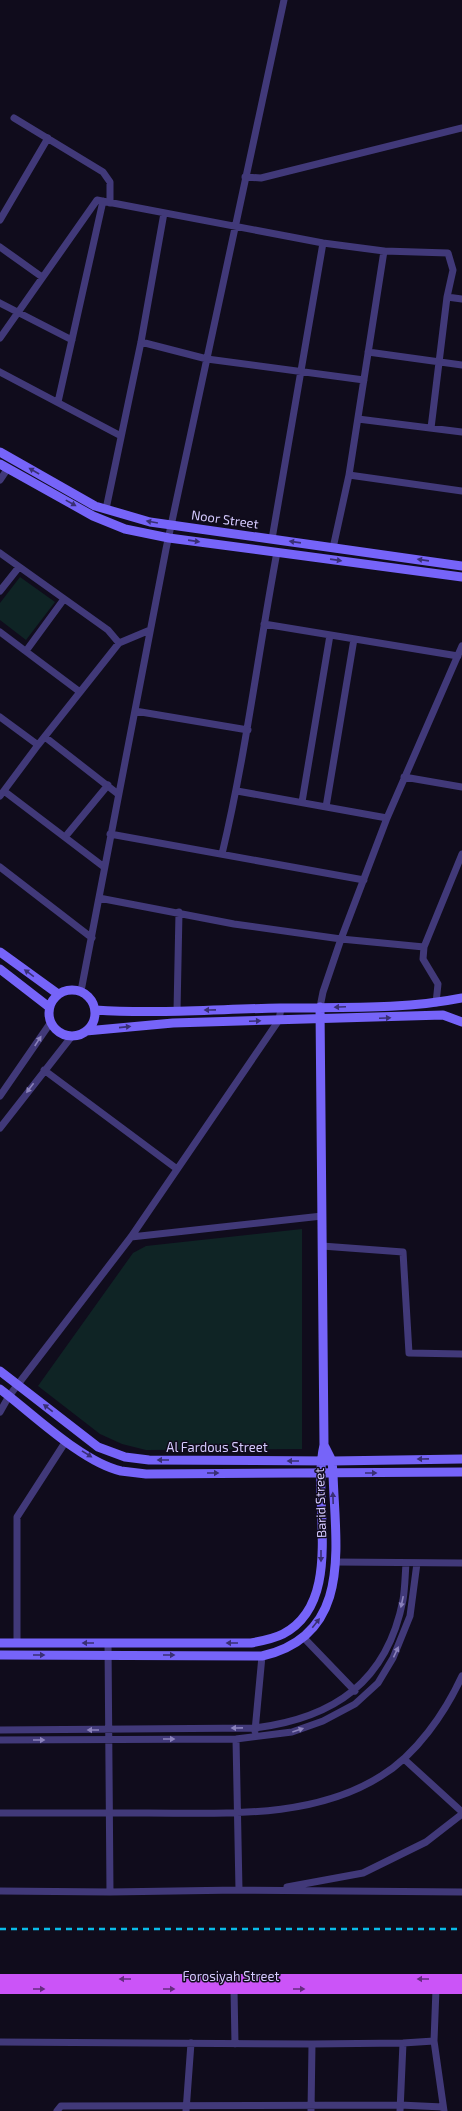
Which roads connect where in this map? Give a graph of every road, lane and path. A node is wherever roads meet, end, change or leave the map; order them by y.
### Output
1 (284, 0) edge
2 (14, 118) dead end
3 (462, 128) edge
4 (48, 138) junction
5 (245, 177) junction
6 (107, 202) junction
7 (164, 213) junction
8 (0, 220) edge
9 (235, 226) junction
10 (323, 243) junction
11 (0, 247) edge
12 (384, 251) junction
13 (42, 277) junction
14 (447, 297) junction
15 (462, 299) edge
16 (0, 302) edge
17 (18, 313) junction
18 (0, 338) edge
19 (72, 340) junction
20 (141, 342) junction
21 (368, 352) junction
22 (207, 359) junction
23 (439, 362) junction
24 (462, 365) edge
25 (0, 372) edge
26 (301, 372) junction
27 (364, 380) junction
28 (58, 402) junction
29 (358, 419) junction
30 (431, 428) junction
31 (462, 432) edge
32 (121, 436) junction
33 (0, 452) edge
34 (0, 464) edge
35 (8, 468) junction
36 (350, 475) junction
37 (0, 480) edge
38 (462, 490) edge
39 (106, 510) junction
40 (172, 525) junction
41 (169, 538) junction
42 (272, 539) junction
43 (333, 548) junction
44 (277, 552) junction
45 (0, 553) edge
46 (19, 566) junction
47 (462, 566) edge
48 (462, 577) edge
49 (0, 591) edge
50 (64, 599) junction
51 (264, 624) junction
52 (150, 630) junction
53 (0, 632) edge
54 (330, 635) junction
55 (354, 639) junction
56 (119, 643) junction
57 (462, 646) edge
58 (26, 651) junction
59 (458, 656) junction
60 (80, 692) junction
61 (135, 710) junction
62 (0, 717) edge
63 (248, 730) junction
64 (45, 737) junction
65 (38, 745) junction
66 (404, 778) junction
67 (108, 785) junction
68 (462, 787) edge
69 (237, 792) junction
70 (2, 794) edge
71 (118, 794) junction
72 (302, 802) junction
73 (326, 807) junction
74 (387, 818) junction
75 (110, 834) junction
76 (66, 837) junction
77 (222, 854) junction
78 (462, 854) edge
79 (0, 867) edge
80 (104, 867) junction
81 (364, 880) junction
82 (98, 898) junction
83 (179, 912) junction
84 (92, 938) junction
85 (341, 939) junction
86 (424, 946) junction
87 (0, 952) edge
88 (0, 969) edge
89 (81, 991) junction
90 (58, 994) junction
91 (462, 998) edge
92 (436, 1003) junction
93 (49, 1007) junction
94 (320, 1007) junction
95 (281, 1008) junction
96 (95, 1010) junction
97 (177, 1011) junction
98 (279, 1020) junction
99 (320, 1020) junction
100 (51, 1022) junction
101 (462, 1022) edge
102 (86, 1031) junction
103 (72, 1036) junction
104 (44, 1070) junction
105 (0, 1096) edge
106 (0, 1128) edge
107 (177, 1169) junction
108 (322, 1216) junction
109 (131, 1237) junction
110 (322, 1246) junction
111 (462, 1354) edge
112 (0, 1371) edge
113 (19, 1385) junction
114 (0, 1389) edge
115 (10, 1396) junction
116 (0, 1412) edge
117 (66, 1441) junction
118 (324, 1445) junction
119 (462, 1459) edge
120 (320, 1461) junction
121 (332, 1461) junction
122 (462, 1472) edge
123 (321, 1473) junction
124 (333, 1473) junction
125 (335, 1562) junction
126 (417, 1563) junction
127 (462, 1563) edge
128 (406, 1564) junction
129 (304, 1638) junction
130 (0, 1643) edge
131 (17, 1643) junction
132 (108, 1643) junction
133 (251, 1643) junction
134 (0, 1655) edge
135 (108, 1655) junction
136 (252, 1655) junction
137 (262, 1656) junction
138 (462, 1676) edge
139 (355, 1690) junction
140 (255, 1728) junction
141 (0, 1730) edge
142 (109, 1730) junction
143 (255, 1737) junction
144 (236, 1739) junction
145 (0, 1740) edge
146 (109, 1740) junction
147 (404, 1759) junction
148 (0, 1813) edge
149 (109, 1813) junction
150 (237, 1813) junction
151 (462, 1813) edge
152 (239, 1890) junction
153 (269, 1890) junction
154 (0, 1891) edge
155 (110, 1892) junction
156 (462, 1892) edge
157 (0, 1979) edge
158 (462, 1979) edge
159 (0, 1989) edge
160 (234, 1989) junction
161 (436, 1989) junction
162 (462, 1989) edge
163 (434, 2041) junction
164 (0, 2042) edge
165 (191, 2043) junction
166 (403, 2043) junction
167 (235, 2044) junction
168 (312, 2044) junction
169 (186, 2108) edge
170 (245, 2108) edge
171 (311, 2108) edge
172 (400, 2108) edge
173 (444, 2109) edge
174 (57, 2111) edge

1 - 5 street
2 - 4 street
3 - 5 street
4 - 6 street
4 - 8 street
5 - 9 street
6 - 7 street
6 - 13 street
6 - 19 street
7 - 9 street
7 - 20 street
9 - 10 street
9 - 22 street
10 - 12 street
10 - 26 street
11 - 13 street
12 - 14 street
12 - 21 street
13 - 17 street
14 - 15 street
14 - 23 street
16 - 17 street
17 - 18 street
17 - 19 street
19 - 28 street
20 - 22 street
20 - 32 street
21 - 23 street
21 - 27 street
22 - 26 street
22 - 40 street
23 - 24 street
23 - 30 street
25 - 28 street
26 - 27 street
26 - 42 street
27 - 29 street
28 - 32 street
29 - 30 street
29 - 36 street
30 - 31 street
32 - 39 street
39 -> 33 main road, Noor Street
34 - 35 main road, Noor Street
35 - 37 street
35 -> 41 main road, Noor Street
36 - 38 street
36 - 43 street
40 -> 39 main road, Noor Street
40 - 41 street
40 - 42 main road, Noor Street
41 -> 44 main road, Noor Street
41 - 52 street
43 -> 42 main road, Noor Street
47 -> 43 main road, Noor Street
44 -> 48 main road, Noor Street
44 - 51 street
45 - 46 street
46 - 49 street
46 - 50 street
50 - 56 street
50 - 58 street
51 - 54 street
51 - 63 street
52 - 56 street
52 - 61 street
53 - 58 street
54 - 55 street
54 - 72 street
55 - 59 street
55 - 73 street
56 - 60 street
57 - 59 street
58 - 60 street
59 - 66 street
60 - 64 street
61 - 63 street
61 - 71 street
62 - 65 street
63 - 69 street
64 - 65 street
64 - 67 street
65 - 70 street
66 - 68 street
66 - 74 street
67 - 71 street
67 - 76 street
69 - 72 street
69 - 77 street
70 - 76 street
71 - 75 street
72 - 73 street
73 - 74 street
74 - 81 street
75 - 77 street
75 - 80 street
76 - 80 street
77 - 81 street
78 - 86 street
79 - 84 street
80 - 82 street
81 - 85 street
82 - 83 street
82 - 84 street
83 - 85 street
83 - 97 street
84 - 89 street
85 - 86 street
85 - 94 street
86 - 92 street
90 -> 87 main road
88 - 93 main road
89 - 90 main road
89 - 96 main road
90 - 93 main road
91 - 92 main road
92 -> 94 main road
93 - 100 main road
94 - 95 main road
94 - 99 main road
95 -> 97 main road
95 - 98 street
96 - 97 main road
96 - 102 main road
98 - 99 main road
102 -> 98 main road
98 - 107 street
99 -> 101 main road
99 - 108 main road
100 - 103 main road
105 -> 100 street
102 - 103 main road
103 - 104 street
104 -> 106 street
104 - 107 street
107 - 109 street
108 - 109 street
108 - 110 main road
109 - 113 street
110 - 111 street
110 - 118 main road
112 - 113 main road, Al Fardous Street
113 - 115 street
120 -> 113 main road, Al Fardous Street
114 - 115 main road, Al Fardous Street
115 - 116 street
115 - 117 main road, Al Fardous Street
117 -> 123 main road, Al Fardous Street
117 - 131 street
118 - 120 main road, Barid Street
118 - 121 main road, Barid Street
119 -> 121 main road, Al Fardous Street
120 - 121 main road, Al Fardous Street
120 - 123 main road, Barid Street
121 - 124 main road, Barid Street
124 -> 122 main road, Al Fardous Street
123 - 124 main road, Al Fardous Street
123 -> 133 main road, Barid Street
125 -> 124 main road, Barid Street
125 - 128 street
129 -> 125 main road, Barid Street
126 - 127 street
126 - 128 street
143 -> 126 street
128 -> 139 street
129 - 137 main road, Barid Street
129 - 139 street
130 - 131 main road, Barid Street
132 -> 131 main road, Barid Street
133 -> 132 main road, Barid Street
132 - 135 street
133 - 136 main road
134 -> 135 main road, Barid Street
135 -> 136 main road, Barid Street
135 - 142 street
136 - 137 main road, Barid Street
137 - 140 street
138 - 147 street
139 - 140 street
140 -> 142 street
140 - 143 street
142 -> 141 street
142 - 146 street
143 - 144 street
146 -> 144 street
144 - 150 street
145 -> 146 street
146 - 149 street
147 - 150 street
147 - 151 street
148 - 149 street
149 - 150 street
149 - 155 street
150 - 152 street
151 - 153 street
152 - 153 street
152 - 155 street
153 - 156 street
154 - 155 street
158 -> 157 main road, Forosiyah Street
159 -> 160 main road, Forosiyah Street
160 -> 161 main road, Forosiyah Street
160 - 167 street
161 - 162 main road, Forosiyah Street
161 - 163 street
163 - 166 street
163 - 173 street
164 - 165 street
165 - 167 street
165 - 169 street
166 - 168 street
166 - 172 street
167 - 168 street
168 - 171 street
169 - 170 street
169 - 174 street
170 - 171 street
171 - 172 street
172 - 173 street

